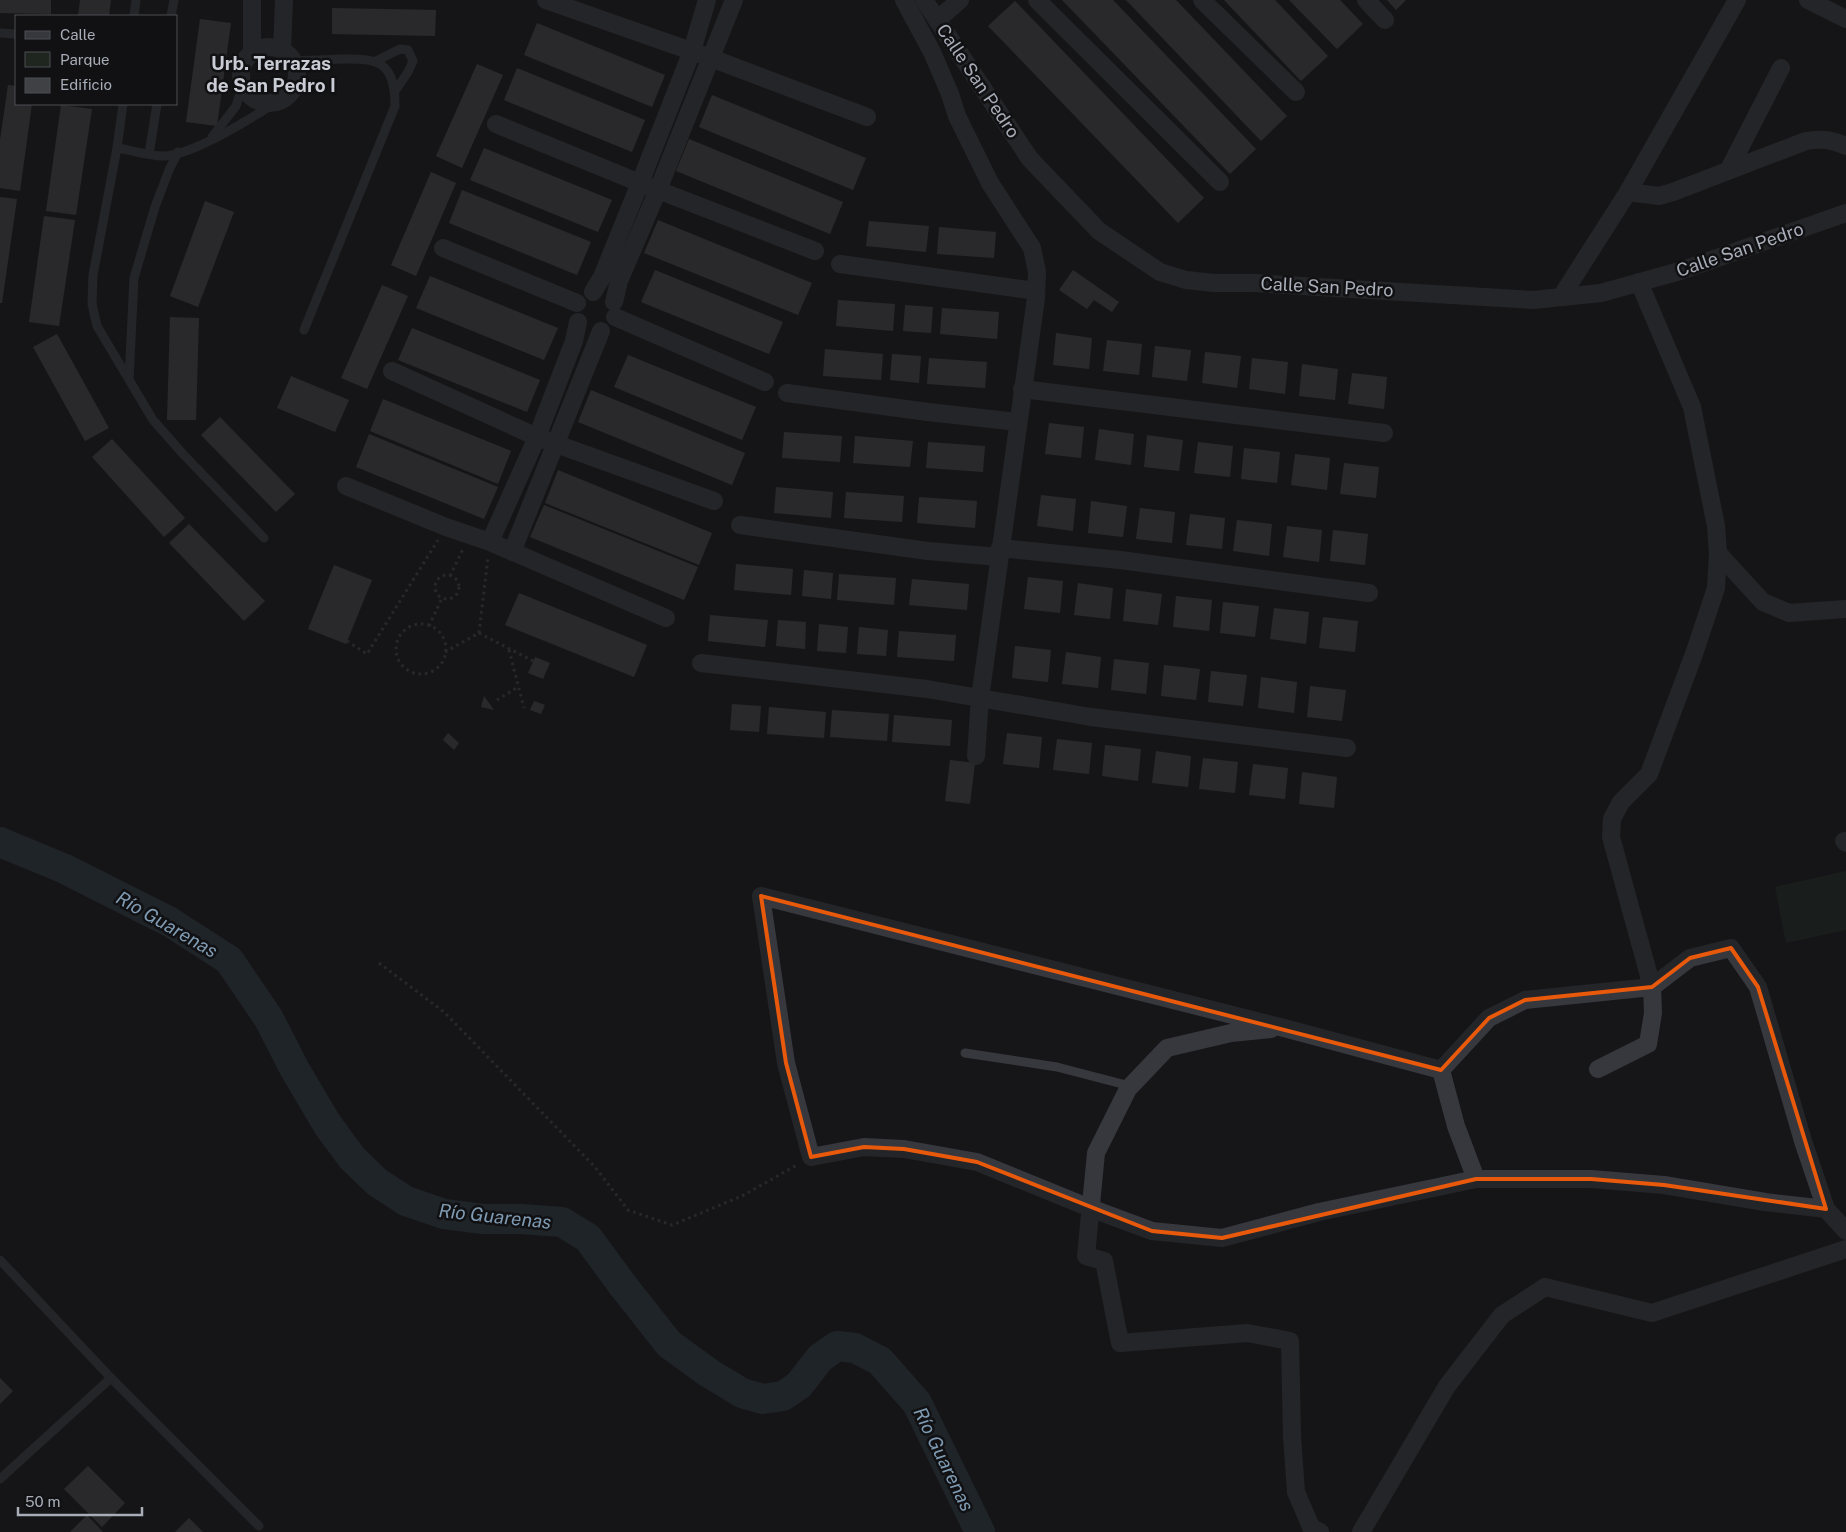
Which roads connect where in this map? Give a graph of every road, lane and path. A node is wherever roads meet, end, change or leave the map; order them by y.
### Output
1 (136, 0) edge
2 (174, 0) edge
3 (252, 0) edge
4 (261, 0) edge
5 (284, 0) edge
6 (546, 0) edge
7 (707, 0) edge
8 (734, 0) edge
9 (904, 0) edge
10 (924, 0) edge
11 (960, 0) edge
12 (1037, 0) edge
13 (1202, 0) edge
14 (1366, 0) edge
15 (1737, 0) edge
16 (1808, 0) edge
17 (134, 15) edge
18 (171, 15) edge
19 (1846, 19) edge
20 (937, 20) junction
21 (1385, 20) dead end
22 (0, 33) edge
23 (15, 34) edge
24 (256, 50) junction
25 (692, 51) junction
26 (288, 55) junction
27 (711, 58) junction
28 (376, 61) junction
29 (1781, 68) dead end
30 (242, 87) junction
31 (395, 91) junction
32 (1296, 92) dead end
33 (277, 102) junction
34 (123, 105) edge
35 (157, 105) edge
36 (867, 117) dead end
37 (496, 124) dead end
38 (210, 139) junction
39 (1846, 146) edge
40 (117, 148) junction
41 (178, 152) junction
42 (149, 154) junction
43 (1728, 171) junction
44 (1220, 182) dead end
45 (640, 183) junction
46 (658, 190) junction
47 (1628, 192) junction
48 (1846, 213) edge
49 (443, 248) dead end
50 (815, 251) dead end
51 (840, 264) dead end
52 (1639, 282) junction
53 (1036, 291) junction
54 (593, 292) junction
55 (1561, 296) junction
56 (578, 303) junction
57 (615, 310) junction
58 (578, 322) junction
59 (304, 330) dead end
60 (601, 332) junction
61 (392, 371) dead end
62 (129, 379) junction
63 (765, 382) dead end
64 (1022, 389) junction
65 (787, 394) dead end
66 (1018, 422) junction
67 (1384, 433) dead end
68 (537, 437) junction
69 (556, 444) junction
70 (346, 486) dead end
71 (714, 501) dead end
72 (740, 525) dead end
73 (446, 527) junction
74 (470, 536) junction
75 (264, 538) dead end
76 (490, 542) junction
77 (512, 552) junction
78 (1000, 553) junction
79 (1718, 554) junction
80 (450, 576) junction
81 (1369, 593) dead end
82 (442, 598) junction
83 (1846, 609) edge
84 (666, 618) dead end
85 (430, 626) junction
86 (479, 633) junction
87 (347, 641) dead end
88 (509, 650) junction
89 (446, 652) junction
90 (533, 661) dead end
91 (702, 663) dead end
92 (518, 687) junction
93 (980, 698) junction
94 (497, 700) dead end
95 (524, 708) dead end
96 (1347, 748) dead end
97 (976, 756) dead end
98 (379, 963) dead end
99 (1652, 987) junction
100 (1284, 1028) junction
101 (965, 1053) dead end
102 (1598, 1069) dead end
103 (1441, 1070) junction
104 (1130, 1086) junction
105 (811, 1157) junction
106 (1476, 1179) junction
107 (1090, 1208) junction
108 (1826, 1209) junction
109 (1846, 1231) edge
110 (1846, 1249) edge
111 (0, 1260) edge
112 (111, 1378) junction
113 (0, 1479) edge
114 (259, 1526) dead end
115 (1320, 1532) edge
116 (1361, 1532) edge

1 - 17 lane
2 - 18 lane
3 - 24 street
4 - 24 street
5 - 26 street
6 - 25 street
7 - 25 street
8 - 27 street
9 - 53 street
10 - 20 street, Calle San Pedro
11 - 20 street
12 - 44 street
13 - 32 street
14 - 21 street
15 - 47 street
16 - 19 street
20 - 55 street, Calle San Pedro
22 - 23 lane
24 - 26 street
24 - 30 street
25 - 27 street
25 - 45 street
26 - 28 lane
26 - 33 street
27 - 36 street
27 - 46 street
28 - 31 lane
28 - 31 lane
29 - 43 street
30 - 33 street
30 - 38 lane
31 - 59 lane
33 - 38 lane
34 - 40 lane
35 - 42 lane
37 - 45 street
38 - 41 lane
39 - 43 street
40 - 42 lane
40 - 62 lane
41 - 42 lane
41 - 62 lane
43 - 47 street
45 - 46 street
45 - 54 street
46 - 50 street
46 - 57 street
47 - 55 street
48 - 52 street, Calle San Pedro
49 - 56 street
51 - 53 street
52 - 55 street, Calle San Pedro
52 - 79 street
53 - 64 street
54 - 56 street
54 - 57 street
56 - 58 street
57 - 60 street
57 - 63 street
58 - 60 street
58 - 68 street
60 - 69 street
61 - 68 street
62 - 75 lane
64 - 66 street
64 - 67 street
65 - 66 street
66 - 78 street
68 - 69 street
68 - 76 street
69 - 71 street
69 - 77 street
70 - 73 street
72 - 78 street
73 - 74 street
73 - 87 path
74 - 76 street
74 - 80 path
76 - 77 street
76 - 86 path
77 - 84 street
78 - 81 street
78 - 93 street
79 - 83 street
79 - 99 street
80 - 82 path
80 - 82 path
82 - 85 path
85 - 89 path
85 - 89 path
86 - 88 path
86 - 89 path
88 - 90 path
88 - 92 path
91 - 93 street
92 - 94 path
92 - 95 path
93 - 96 street
93 - 97 street
98 - 105 path
99 - 102 street
99 - 103 street
99 - 108 street
100 - 103 street
100 - 104 street
100 - 105 street
101 - 104 lane
103 - 106 street
104 - 107 street
105 - 107 street
106 - 107 street
106 - 108 street
107 - 115 street
108 - 109 street
110 - 116 street
111 - 112 lane
112 - 113 lane
112 - 114 lane

